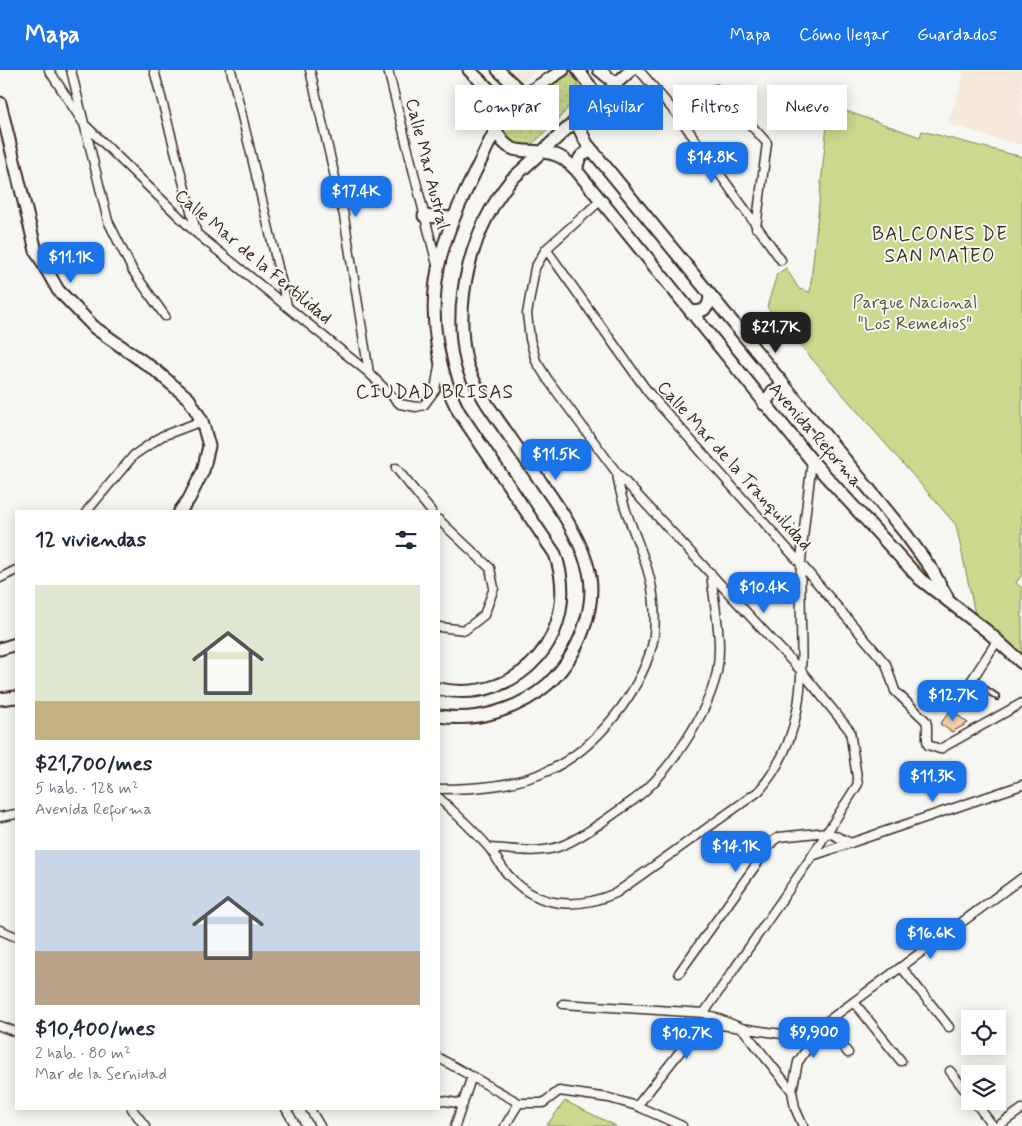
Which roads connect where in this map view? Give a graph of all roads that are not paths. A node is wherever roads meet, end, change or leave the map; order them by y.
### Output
1 (49, 70) edge
2 (71, 70) edge
3 (154, 70) edge
4 (231, 70) edge
5 (310, 70) edge
6 (388, 70) edge
7 (470, 70) edge
8 (494, 70) edge
9 (498, 70) edge
10 (563, 70) edge
11 (578, 70) edge
12 (599, 70) edge
13 (631, 70) edge
14 (639, 70) edge
15 (480, 80) junction
16 (615, 83) joint
17 (485, 85) edge
18 (514, 85) edge
19 (540, 85) edge
20 (589, 85) edge
21 (0, 103) edge
22 (673, 110) edge
23 (84, 124) junction
24 (569, 126) edge
25 (496, 130) joint
26 (580, 130) edge
27 (688, 130) edge
28 (755, 130) edge
29 (542, 151) junction
30 (594, 152) junction
31 (577, 171) junction
32 (600, 201) junction
33 (424, 216) junction
34 (453, 218) junction
35 (756, 228) junction
36 (196, 233) junction
37 (546, 249) junction
38 (781, 260) dead end
39 (437, 265) junction
40 (709, 293) junction
41 (287, 305) junction
42 (692, 311) junction
43 (165, 316) dead end
44 (440, 362) junction
45 (369, 372) junction
46 (785, 386) junction
47 (764, 404) junction
48 (202, 421) junction
49 (812, 461) junction
50 (396, 468) dead end
51 (617, 473) junction
52 (87, 510) edge
53 (181, 510) edge
54 (430, 510) edge
55 (440, 521) edge
56 (801, 564) junction
57 (15, 570) edge
58 (711, 573) junction
59 (0, 578) edge
60 (950, 603) junction
61 (440, 627) edge
62 (997, 641) junction
63 (15, 644) edge
64 (0, 649) edge
65 (1022, 663) edge
66 (802, 672) junction
67 (971, 679) junction
68 (440, 689) edge
69 (15, 697) edge
70 (997, 698) dead end
71 (0, 699) edge
72 (957, 703) dead end
73 (1022, 703) edge
74 (440, 716) edge
75 (1022, 785) edge
76 (440, 789) edge
77 (440, 799) edge
78 (15, 814) edge
79 (0, 817) edge
80 (828, 832) junction
81 (851, 843) junction
82 (490, 848) junction
83 (812, 856) junction
84 (1022, 878) edge
85 (0, 930) edge
86 (15, 937) edge
87 (902, 968) junction
88 (680, 973) dead end
89 (854, 1002) junction
90 (563, 1004) dead end
91 (704, 1013) junction
92 (825, 1023) junction
93 (0, 1026) edge
94 (949, 1027) dead end
95 (742, 1028) junction
96 (15, 1032) edge
97 (848, 1053) dead end
98 (440, 1059) edge
99 (901, 1061) dead end
100 (950, 1072) dead end
101 (472, 1076) junction
102 (961, 1086) edge
103 (792, 1091) junction
104 (440, 1100) edge
105 (519, 1103) junction
106 (463, 1104) junction
107 (636, 1106) junction
108 (133, 1110) edge
109 (287, 1110) edge
110 (311, 1110) edge
111 (981, 1110) edge
112 (1020, 1113) edge
113 (145, 1126) edge
114 (296, 1126) edge
115 (320, 1126) edge
116 (454, 1126) edge
117 (505, 1126) edge
118 (682, 1126) edge
119 (803, 1126) edge
120 (993, 1126) edge
121 (998, 1126) edge

1 - 23 street, Calle Mar de la Fertilidad
2 - 23 street
3 - 36 street
4 - 41 street
5 - 45 street
6 - 33 street, Calle Mar Austral
7 - 15 main road
8 - 15 main road
9 - 18 main road
10 - 19 main road
11 - 20 main road
12 - 16 main road
13 - 16 main road
14 - 22 street
15 - 17 main road
21 - 48 main road
23 - 36 street, Calle Mar de la Fertilidad
23 - 43 street
24 - 29 main road
25 - 29 main road, Avenida Reforma
25 - 34 main road
26 - 30 main road, Avenida Reforma
27 - 35 street
28 - 35 street
29 - 31 main road, Avenida Reforma
29 - 74 main road
30 - 31 main road
30 - 40 main road, Avenida Reforma
31 - 32 main road, Avenida Reforma
32 - 37 street
32 - 42 main road, Avenida Reforma
33 - 34 main road
33 - 39 street, Calle Mar Austral
34 - 39 main road
35 - 38 street
36 - 41 street, Calle Mar de la Fertilidad
37 - 51 street
37 - 56 street, Calle Mar de la Tranquilidad
39 - 44 main road
40 - 42 main road
40 - 46 main road, Avenida Reforma
41 - 45 street, Calle Mar de la Fertilidad
42 - 47 main road, Avenida Reforma
44 - 45 street, Calle Mar de la Fertilidad
44 - 68 main road
46 - 47 main road
46 - 60 main road, Avenida Reforma
47 - 49 main road, Avenida Reforma
48 - 52 street
48 - 53 main road
49 - 56 street
49 - 60 main road, Avenida Reforma
50 - 54 street
51 - 58 street
51 - 76 street
55 - 61 street
56 - 66 street
56 - 73 street, Calle Mar de la Tranquilidad
57 - 59 street
58 - 66 street
58 - 82 street
60 - 62 main road, Avenida Reforma
62 - 65 main road, Avenida Reforma
62 - 67 street
63 - 64 main road
66 - 80 street
66 - 82 street
67 - 70 lane
67 - 72 street
69 - 71 main road
75 - 81 street
77 - 82 street
78 - 79 street
80 - 81 street
80 - 83 street
80 - 88 street
81 - 83 street
83 - 91 street
84 - 87 street
85 - 86 street
87 - 89 street
87 - 94 street
89 - 92 street
89 - 99 street
90 - 91 street
91 - 95 street
92 - 95 street
92 - 97 street
92 - 103 street
93 - 96 street
95 - 103 street
95 - 107 street
98 - 101 street
100 - 102 street
101 - 105 street
101 - 106 street
103 - 119 street
104 - 106 street
105 - 107 street
105 - 117 street
106 - 116 street
107 - 118 street
108 - 113 street
109 - 114 street
110 - 115 street
111 - 120 street
112 - 121 street

